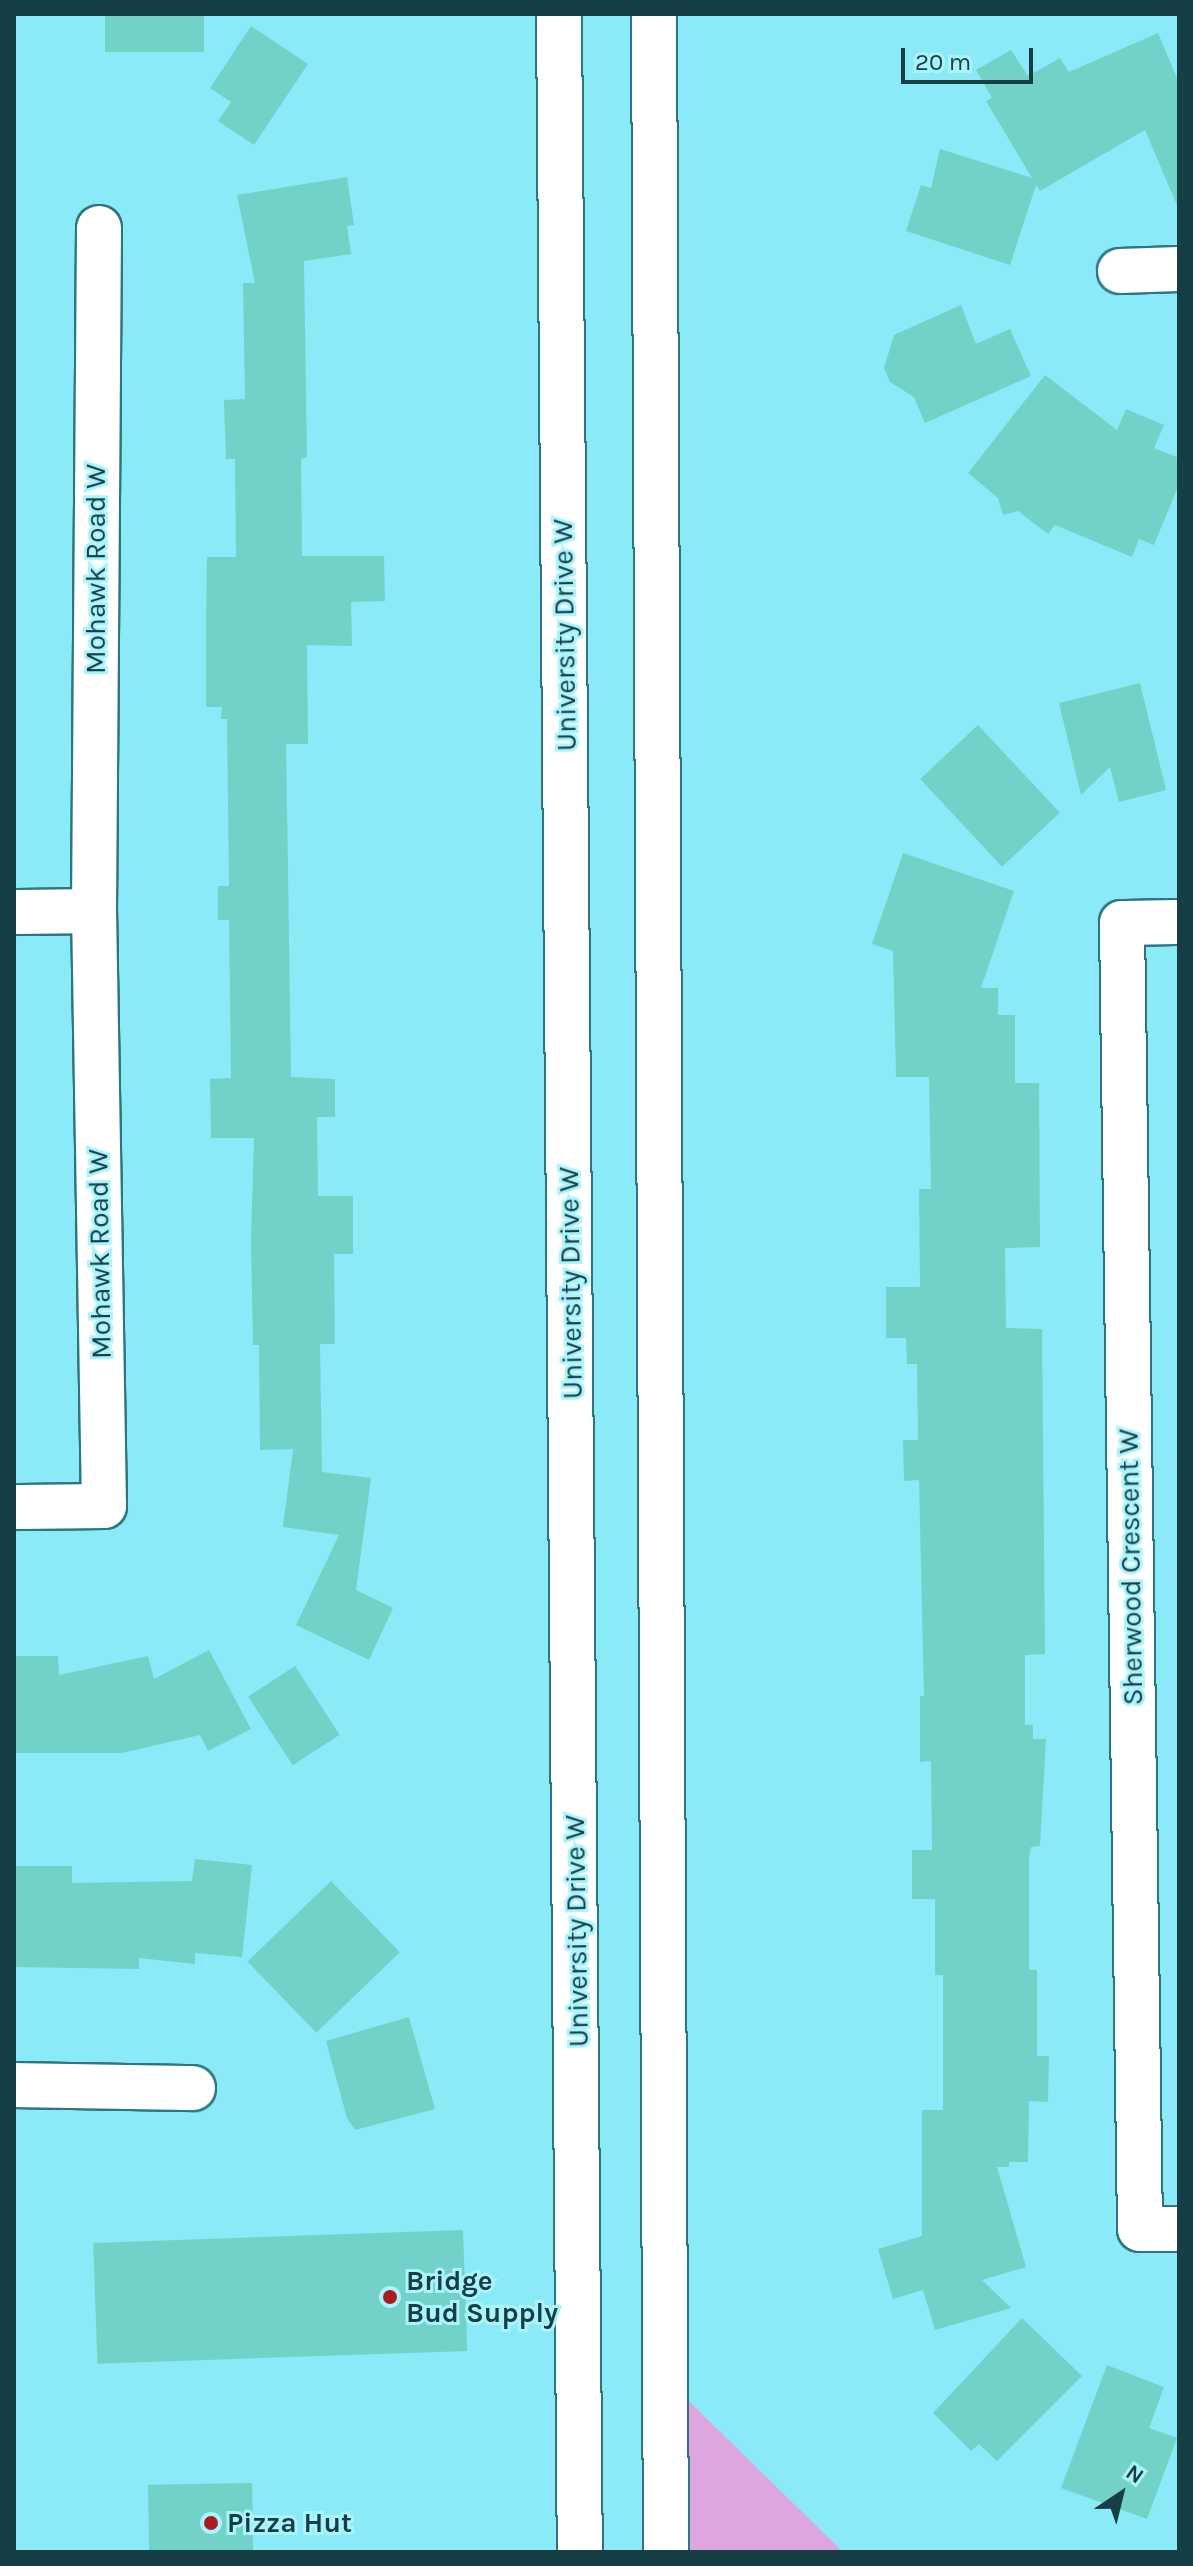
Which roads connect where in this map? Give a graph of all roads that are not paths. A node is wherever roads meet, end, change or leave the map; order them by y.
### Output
1 (559, 14) edge
2 (654, 14) edge
3 (667, 14) edge
4 (655, 76) junction
5 (99, 228) dead end
6 (1179, 269) edge
7 (1120, 271) dead end
8 (94, 911) junction
9 (14, 912) edge
10 (1179, 922) edge
11 (14, 1507) edge
12 (14, 2085) edge
13 (193, 2088) dead end
14 (1179, 2229) edge
15 (580, 2552) edge
16 (666, 2552) edge

1 - 15 main road, University Drive W
2 - 4 main road
3 - 4 main road
4 - 16 main road
5 - 8 main road, Mohawk Road W
6 - 7 main road
8 - 9 main road
8 - 11 main road, Mohawk Road W
10 - 14 main road, Sherwood Crescent W
12 - 13 main road

